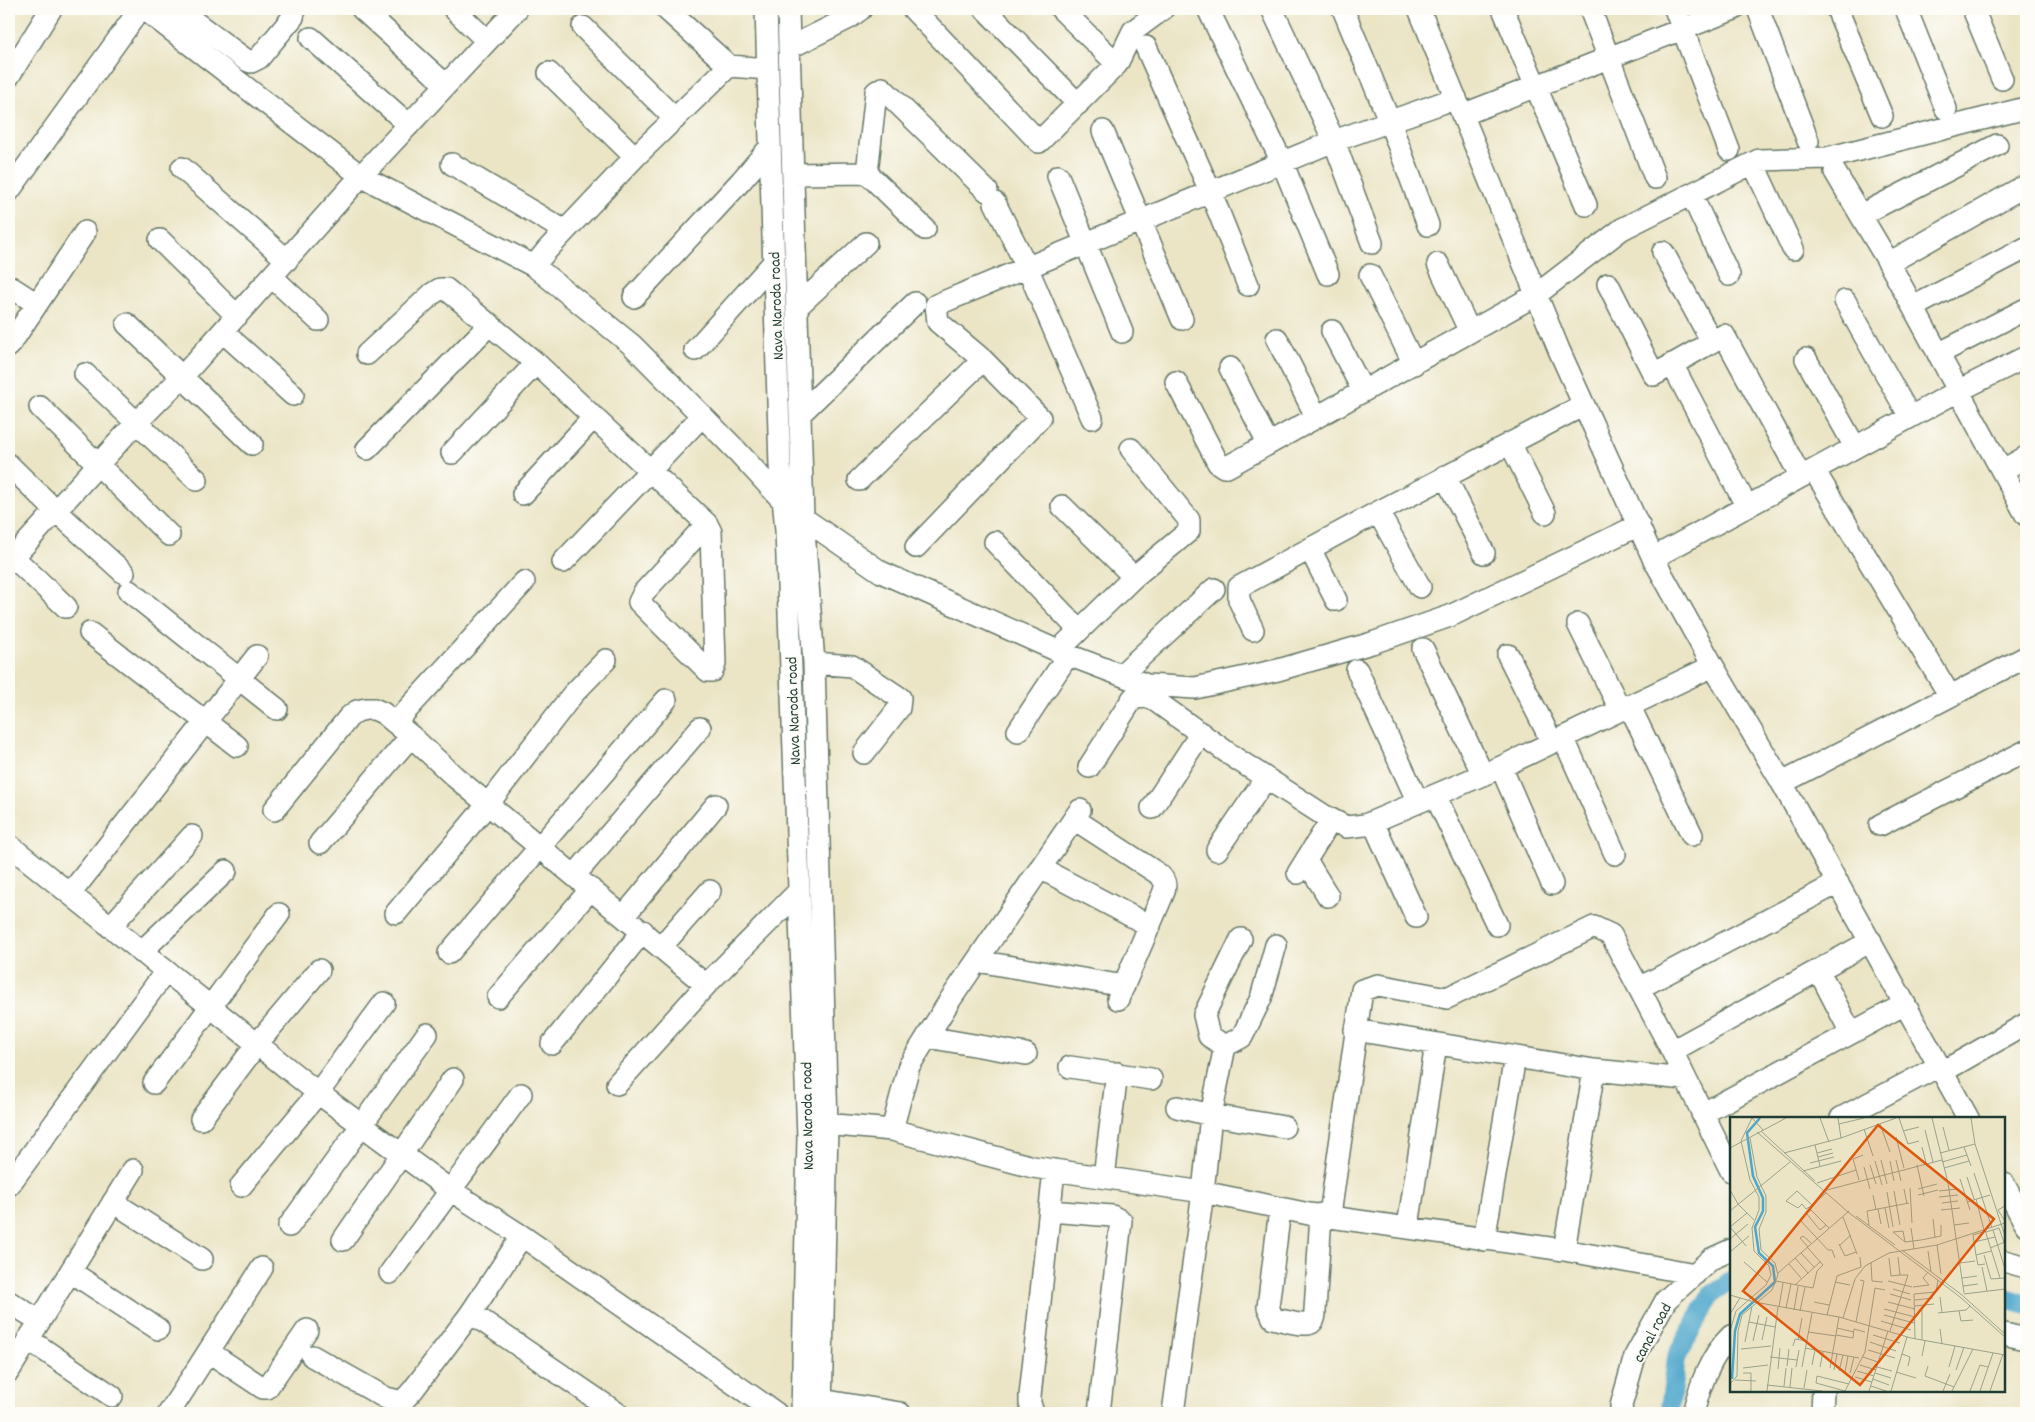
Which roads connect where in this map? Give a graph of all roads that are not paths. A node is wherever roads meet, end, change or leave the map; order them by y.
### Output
1 (51, 9) edge
2 (177, 9) edge
3 (362, 9) edge
4 (454, 9) edge
5 (517, 9) edge
6 (666, 9) edge
7 (766, 9) edge
8 (788, 9) edge
9 (861, 9) edge
10 (912, 9) edge
11 (984, 9) edge
12 (1061, 9) edge
13 (1163, 9) edge
14 (1208, 9) edge
15 (1272, 9) edge
16 (1343, 9) edge
17 (1419, 9) edge
18 (1503, 9) edge
19 (1590, 9) edge
20 (1675, 9) edge
21 (1734, 9) edge
22 (1758, 9) edge
23 (1837, 9) edge
24 (1906, 9) edge
25 (1973, 9) edge
26 (148, 10) edge
27 (297, 10) edge
28 (583, 26) dead end
29 (1684, 29) junction
30 (311, 38) dead end
31 (487, 41) junction
32 (1146, 47) dead end
33 (789, 48) junction
34 (1610, 58) junction
35 (1117, 64) junction
36 (729, 66) junction
37 (768, 69) junction
38 (548, 73) dead end
39 (9, 76) edge
40 (2002, 79) dead end
41 (446, 85) junction
42 (1536, 86) junction
43 (1078, 104) junction
44 (1459, 106) junction
45 (2026, 108) edge
46 (1946, 109) dead end
47 (1882, 116) dead end
48 (675, 119) junction
49 (1389, 120) junction
50 (408, 125) junction
51 (1103, 131) dead end
52 (1334, 142) junction
53 (1808, 142) dead end
54 (1997, 145) dead end
55 (770, 147) junction
56 (1729, 150) dead end
57 (635, 157) junction
58 (1282, 162) junction
59 (1753, 163) junction
60 (452, 164) dead end
61 (182, 168) dead end
62 (1835, 172) dead end
63 (793, 174) junction
64 (867, 174) junction
65 (362, 176) junction
66 (1058, 176) dead end
67 (1655, 178) dead end
68 (2021, 188) dead end
69 (9, 191) edge
70 (1211, 193) junction
71 (1691, 194) junction
72 (1586, 205) dead end
73 (1861, 215) junction
74 (1141, 220) junction
75 (1428, 225) dead end
76 (925, 229) dead end
77 (565, 231) junction
78 (85, 232) dead end
79 (160, 240) dead end
80 (866, 243) dead end
81 (1372, 243) dead end
82 (1086, 244) junction
83 (2026, 248) edge
84 (1794, 249) dead end
85 (1663, 252) dead end
86 (287, 260) junction
87 (774, 262) junction
88 (1889, 263) junction
89 (1438, 264) dead end
90 (534, 266) junction
91 (1027, 267) junction
92 (1328, 274) dead end
93 (1370, 275) dead end
94 (1728, 276) dead end
95 (272, 277) junction
96 (1608, 284) dead end
97 (1248, 285) dead end
98 (9, 286) edge
99 (1536, 295) junction
100 (634, 297) dead end
101 (1845, 301) dead end
102 (915, 303) dead end
103 (37, 304) junction
104 (1913, 306) junction
105 (797, 307) junction
106 (2026, 309) edge
107 (237, 316) junction
108 (1182, 319) dead end
109 (318, 320) dead end
110 (127, 324) dead end
111 (490, 324) junction
112 (1332, 331) dead end
113 (223, 332) junction
114 (1122, 332) dead end
115 (1470, 332) junction
116 (1277, 339) dead end
117 (1712, 342) junction
118 (9, 346) edge
119 (695, 350) dead end
120 (368, 354) dead end
121 (1938, 354) junction
122 (2026, 357) edge
123 (1806, 359) dead end
124 (983, 360) junction
125 (536, 363) junction
126 (1414, 364) junction
127 (1672, 364) junction
128 (1230, 368) dead end
129 (85, 374) dead end
130 (182, 377) junction
131 (1176, 382) dead end
132 (1363, 391) junction
133 (1958, 391) junction
134 (293, 395) dead end
135 (1584, 405) junction
136 (40, 407) dead end
137 (800, 414) junction
138 (702, 416) junction
139 (1316, 416) junction
140 (594, 417) junction
141 (1910, 417) junction
142 (1092, 418) dead end
143 (136, 423) junction
144 (1268, 443) junction
145 (1510, 443) junction
146 (252, 444) dead end
147 (1855, 447) junction
148 (367, 449) dead end
149 (1131, 449) dead end
150 (452, 453) dead end
151 (2026, 457) edge
152 (9, 465) edge
153 (97, 465) junction
154 (651, 470) junction
155 (2003, 470) junction
156 (1807, 473) junction
157 (1445, 476) junction
158 (197, 480) dead end
159 (859, 480) dead end
160 (523, 494) dead end
161 (784, 501) junction
162 (1062, 506) dead end
163 (1746, 506) junction
164 (55, 510) junction
165 (1378, 512) junction
166 (1546, 513) dead end
167 (2026, 515) edge
168 (803, 518) junction
169 (707, 524) junction
170 (1639, 525) junction
171 (169, 535) dead end
172 (995, 542) dead end
173 (916, 547) dead end
174 (1310, 549) junction
175 (1484, 553) dead end
176 (1653, 558) junction
177 (11, 560) edge
178 (564, 562) dead end
179 (1134, 577) junction
180 (524, 582) dead end
181 (1420, 587) dead end
182 (1214, 589) dead end
183 (1336, 600) dead end
184 (66, 607) dead end
185 (1578, 624) dead end
186 (1079, 630) junction
187 (1253, 630) dead end
188 (90, 633) dead end
189 (1423, 650) dead end
190 (1063, 652) junction
191 (1508, 655) dead end
192 (257, 656) dead end
193 (2026, 656) edge
194 (606, 660) dead end
195 (814, 663) junction
196 (1713, 666) junction
197 (1357, 670) dead end
198 (1120, 675) junction
199 (239, 679) junction
200 (1950, 696) junction
201 (666, 700) dead end
202 (1625, 707) junction
203 (277, 710) dead end
204 (205, 722) junction
205 (700, 728) dead end
206 (403, 730) junction
207 (1018, 731) dead end
208 (1201, 733) junction
209 (1557, 740) junction
210 (237, 746) dead end
211 (2026, 751) edge
212 (864, 753) dead end
213 (1089, 767) dead end
214 (1492, 771) junction
215 (1266, 778) junction
216 (1782, 783) junction
217 (1426, 799) junction
218 (488, 804) junction
219 (716, 805) dead end
220 (1152, 808) dead end
221 (274, 810) dead end
222 (1331, 820) junction
223 (1373, 822) junction
224 (1880, 825) dead end
225 (1692, 835) dead end
226 (192, 836) dead end
227 (320, 843) dead end
228 (9, 845) edge
229 (540, 847) junction
230 (1217, 850) dead end
231 (1616, 854) dead end
232 (1040, 868) junction
233 (226, 871) dead end
234 (575, 876) junction
235 (1838, 883) junction
236 (1552, 884) dead end
237 (592, 889) junction
238 (710, 891) dead end
239 (799, 891) junction
240 (70, 894) junction
241 (1328, 896) dead end
242 (396, 912) dead end
243 (279, 914) dead end
244 (624, 916) junction
245 (1416, 917) dead end
246 (1497, 925) dead end
247 (110, 926) junction
248 (1150, 926) junction
249 (643, 931) junction
250 (1241, 939) dead end
251 (1871, 941) junction
252 (1276, 945) dead end
253 (661, 947) junction
254 (141, 952) junction
255 (449, 953) dead end
256 (977, 961) junction
257 (319, 970) dead end
258 (166, 971) junction
259 (1819, 971) junction
260 (706, 984) junction
261 (1639, 988) junction
262 (498, 997) dead end
263 (384, 1003) dead end
264 (1905, 1004) junction
265 (210, 1006) junction
266 (2026, 1024) edge
267 (1355, 1030) junction
268 (1851, 1033) junction
269 (427, 1034) dead end
270 (927, 1037) junction
271 (257, 1044) junction
272 (552, 1044) dead end
273 (1436, 1044) junction
274 (1225, 1046) junction
275 (1672, 1052) junction
276 (1026, 1054) dead end
277 (1515, 1057) junction
278 (1070, 1067) dead end
279 (1941, 1069) junction
280 (1594, 1070) junction
281 (1117, 1073) junction
282 (1685, 1078) junction
283 (453, 1079) dead end
284 (1151, 1079) dead end
285 (154, 1083) dead end
286 (617, 1084) dead end
287 (318, 1093) junction
288 (521, 1094) dead end
289 (1177, 1107) dead end
290 (1702, 1114) junction
291 (1211, 1115) junction
292 (1843, 1117) edge
293 (1967, 1117) edge
294 (201, 1120) dead end
295 (817, 1124) junction
296 (362, 1126) junction
297 (1284, 1126) dead end
298 (892, 1130) junction
299 (402, 1155) junction
300 (1730, 1169) edge
301 (133, 1170) dead end
302 (1054, 1170) junction
303 (1104, 1178) junction
304 (9, 1185) edge
305 (241, 1186) dead end
306 (2005, 1186) edge
307 (450, 1190) junction
308 (1203, 1192) junction
309 (113, 1202) junction
310 (1280, 1209) junction
311 (1050, 1211) junction
312 (1326, 1215) junction
313 (2026, 1225) edge
314 (289, 1226) dead end
315 (1408, 1226) junction
316 (522, 1236) junction
317 (343, 1240) dead end
318 (1484, 1240) junction
319 (1564, 1250) junction
320 (1730, 1250) edge
321 (202, 1259) dead end
322 (2005, 1262) edge
323 (2026, 1267) edge
324 (262, 1268) dead end
325 (70, 1272) junction
326 (390, 1272) dead end
327 (1695, 1274) junction
328 (9, 1302) edge
329 (471, 1313) junction
330 (40, 1321) junction
331 (158, 1328) dead end
332 (307, 1330) dead end
333 (2005, 1334) edge
334 (1730, 1337) edge
335 (28, 1340) junction
336 (2026, 1340) edge
337 (209, 1352) junction
338 (312, 1356) dead end
339 (9, 1370) edge
340 (1823, 1392) edge
341 (112, 1396) dead end
342 (821, 1407) edge
343 (170, 1413) edge
344 (617, 1413) edge
345 (776, 1413) edge
346 (802, 1413) edge
347 (900, 1413) edge
348 (1033, 1413) edge
349 (1099, 1413) edge
350 (1173, 1413) edge
351 (1622, 1413) edge
352 (1693, 1413) edge
353 (1822, 1413) edge

1 - 39 street
2 - 27 street
3 - 41 street
4 - 31 street
5 - 31 street
6 - 36 street
7 - 37 street, Nava Naroda road
8 - 33 street
9 - 33 street
10 - 43 street
11 - 43 street
12 - 35 street
13 - 35 street
14 - 58 street
15 - 52 street
16 - 49 street
17 - 44 street
18 - 42 street
19 - 34 street
20 - 29 street
21 - 29 street
22 - 53 street
23 - 47 street
24 - 46 street
25 - 40 street
26 - 65 street
26 - 69 street
28 - 48 street
29 - 34 street
29 - 56 street
30 - 50 street
31 - 41 street
32 - 70 street
33 - 63 street
34 - 42 street
34 - 67 street
35 - 43 street
36 - 37 street
36 - 48 street
37 - 55 street, Nava Naroda road
38 - 57 street
41 - 50 street
42 - 44 street
42 - 72 street
44 - 49 street
44 - 99 street
45 - 59 street
48 - 57 street
49 - 52 street
49 - 75 street
50 - 65 street
51 - 74 street
52 - 58 street
52 - 81 street
54 - 73 street
55 - 87 street, Nava Naroda road
55 - 100 street
57 - 77 street
58 - 70 street
58 - 92 street
59 - 71 street
59 - 84 street
60 - 77 street
61 - 86 street
62 - 73 street
63 - 64 street
63 - 105 street
64 - 76 street
64 - 91 street
65 - 86 street
65 - 90 street
66 - 82 street
68 - 88 street
70 - 74 street
70 - 97 street
71 - 94 street
71 - 99 street
73 - 88 street
74 - 82 street
74 - 108 street
77 - 90 street
78 - 103 street
79 - 107 street
80 - 105 street
82 - 91 street
82 - 114 street
83 - 104 street
85 - 117 street
86 - 95 street
87 - 119 street
87 - 161 street, Nava Naroda road
88 - 104 street
89 - 115 street
90 - 138 street
91 - 124 street
91 - 142 street
93 - 126 street
95 - 107 street
95 - 109 street
96 - 127 street
98 - 103 street
99 - 115 street
99 - 135 street
101 - 141 street
102 - 137 street
103 - 118 street
104 - 121 street
105 - 137 street
106 - 121 street
107 - 113 street
110 - 130 street
111 - 120 street
111 - 125 street
111 - 148 street
112 - 132 street
113 - 130 street
113 - 134 street
115 - 126 street
116 - 139 street
117 - 127 street
117 - 156 street
121 - 133 street
122 - 133 street
123 - 147 street
124 - 159 street
124 - 173 street
125 - 140 street
125 - 150 street
126 - 132 street
127 - 163 street
128 - 144 street
129 - 143 street
130 - 143 street
130 - 146 street
131 - 144 street
132 - 139 street
133 - 141 street
133 - 155 street
135 - 145 street
135 - 170 street
136 - 153 street
137 - 168 street
138 - 154 street
138 - 161 street
139 - 144 street
140 - 154 street
140 - 160 street
141 - 147 street
143 - 153 street
143 - 158 street
145 - 157 street
145 - 166 street
147 - 156 street
149 - 179 street
151 - 155 street
152 - 164 street
153 - 164 street
153 - 171 street
154 - 169 street
154 - 178 street
155 - 167 street
156 - 163 street
156 - 200 street
157 - 165 street
157 - 175 street
161 - 168 street
161 - 239 street, Nava Naroda road
162 - 179 street
163 - 176 street
164 - 177 street
164 - 199 street
165 - 174 street
165 - 181 street
168 - 190 street
168 - 195 street
169 - 169 street
170 - 176 street
170 - 198 street
172 - 186 street
174 - 183 street
174 - 187 street
176 - 196 street
177 - 184 street
179 - 186 street
180 - 206 street
182 - 198 street
185 - 202 street
186 - 190 street
188 - 204 street
189 - 214 street
190 - 198 street
190 - 207 street
191 - 209 street
192 - 199 street
193 - 200 street
194 - 218 street
195 - 212 street
195 - 295 street
196 - 202 street
196 - 216 street
197 - 217 street
199 - 203 street
199 - 204 street
200 - 216 street
201 - 229 street
202 - 209 street
202 - 225 street
204 - 210 street
204 - 240 street
205 - 234 street
206 - 218 street
206 - 221 street
206 - 227 street
208 - 213 street
208 - 215 street
208 - 220 street
209 - 214 street
209 - 231 street
211 - 224 street
214 - 217 street
214 - 236 street
215 - 222 street
215 - 230 street
216 - 235 street
217 - 223 street
217 - 246 street
218 - 229 street
218 - 242 street
219 - 244 street
222 - 223 street
222 - 241 street
223 - 245 street
226 - 247 street
228 - 240 street
229 - 234 street
229 - 255 street
232 - 248 street
232 - 248 street
232 - 256 street
233 - 254 street
234 - 237 street
235 - 251 street
235 - 261 street
237 - 244 street
237 - 262 street
238 - 253 street
239 - 260 street
239 - 295 street, Nava Naroda road
240 - 247 street
243 - 265 street
244 - 249 street
247 - 254 street
248 - 256 street
249 - 253 street
249 - 272 street
250 - 274 street
251 - 259 street
251 - 264 street
252 - 274 street
253 - 260 street
254 - 258 street
256 - 270 street
257 - 271 street
258 - 265 street
258 - 304 street
259 - 268 street
259 - 275 street
260 - 286 street
261 - 267 street
261 - 275 street
263 - 287 street
264 - 268 street
264 - 279 street
265 - 271 street
265 - 285 street
266 - 279 street
267 - 273 street
267 - 312 street
268 - 290 street
269 - 296 street
270 - 276 street
270 - 298 street
271 - 287 street
271 - 294 street
273 - 277 street
273 - 315 street
274 - 291 street
275 - 282 street
277 - 280 street
277 - 318 street
278 - 281 street
279 - 292 street
279 - 293 street
280 - 282 street
280 - 319 street
281 - 284 street
281 - 303 street
282 - 290 street
283 - 299 street
287 - 296 street
287 - 305 street
288 - 307 street
289 - 291 street
290 - 300 street
291 - 297 street
291 - 308 street
295 - 298 street
295 - 342 street, Nava Naroda road
295 - 346 street, Nava Naroda road
296 - 299 street
296 - 314 street
298 - 302 street
299 - 307 street
299 - 317 street
301 - 309 street
302 - 303 street
302 - 311 street
303 - 308 street
306 - 313 street
307 - 316 street
307 - 326 street
308 - 310 street
308 - 350 street
309 - 321 street
309 - 325 street
310 - 312 street
310 - 312 street
311 - 348 street
311 - 349 street
312 - 315 street
315 - 318 street
316 - 329 street
316 - 345 street
318 - 319 street
319 - 327 street
320 - 327 street, canal road
322 - 323 street
324 - 337 street
325 - 330 street
325 - 331 street
327 - 351 street, canal road
328 - 330 street
329 - 338 street
329 - 344 street
330 - 335 street
332 - 337 street
333 - 336 street
334 - 352 street
335 - 339 street
335 - 341 street
337 - 343 street
340 - 353 street
342 - 347 street

